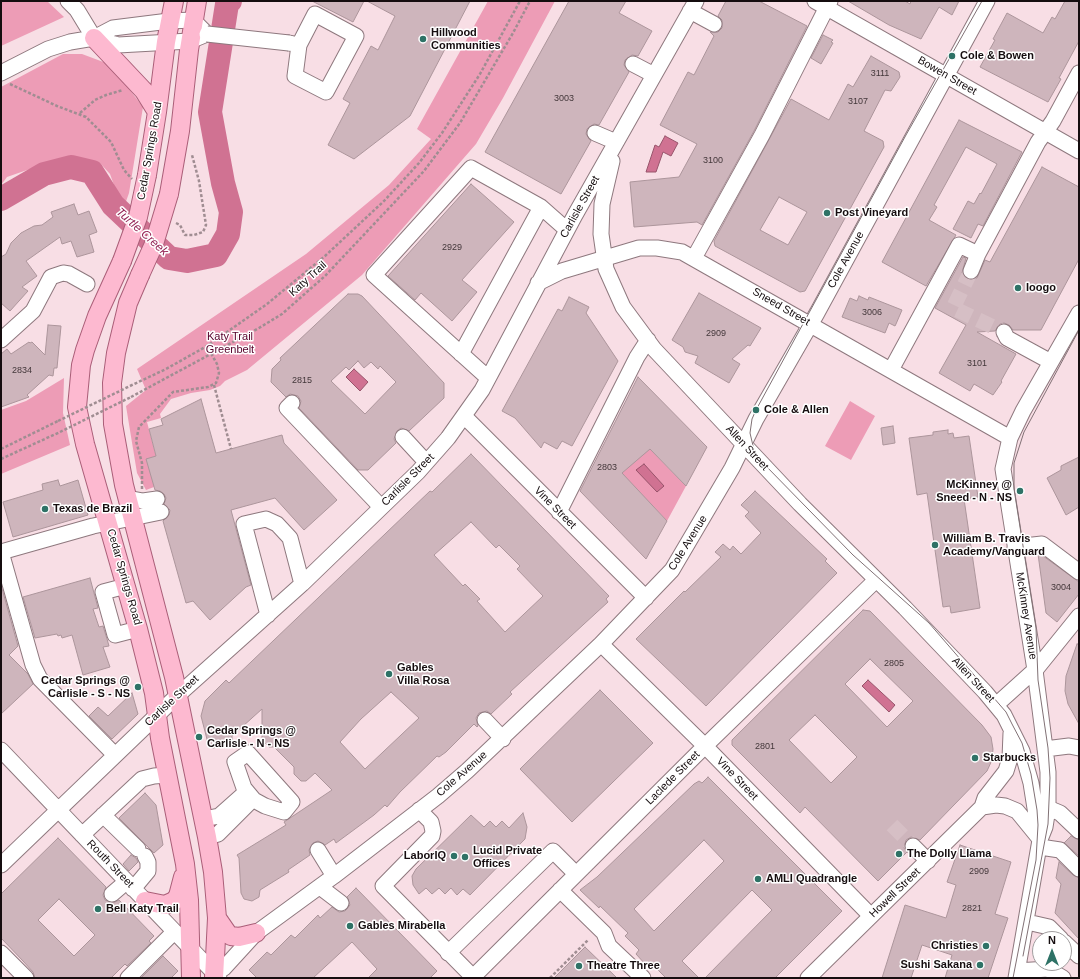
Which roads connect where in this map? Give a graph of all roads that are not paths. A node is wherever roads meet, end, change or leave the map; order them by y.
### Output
1 (174, 1) edge
2 (197, 1) edge
3 (987, 1) edge
4 (70, 2) edge
5 (824, 3) edge
6 (693, 6) edge
7 (193, 20) junction
8 (169, 21) junction
9 (714, 24) dead end
10 (94, 38) junction
11 (199, 38) junction
12 (166, 42) junction
13 (294, 44) junction
14 (633, 64) dead end
15 (1, 73) edge
16 (1079, 73) edge
17 (654, 75) junction
18 (946, 76) junction
19 (157, 112) junction
20 (1046, 132) junction
21 (595, 133) dead end
22 (616, 142) junction
23 (1079, 151) edge
24 (541, 207) junction
25 (566, 230) junction
26 (978, 254) junction
27 (604, 258) junction
28 (694, 258) junction
29 (971, 271) tunnel mouth
30 (538, 283) junction
31 (87, 284) dead end
32 (1079, 313) edge
33 (811, 324) junction
34 (1004, 332) tunnel mouth
35 (1, 340) edge
36 (648, 340) junction
37 (461, 354) junction
38 (1051, 362) junction
39 (891, 370) junction
40 (488, 378) junction
41 (292, 403) dead end
42 (465, 417) junction
43 (403, 437) dead end
44 (1010, 438) junction
45 (744, 445) junction
46 (426, 462) junction
47 (134, 496) junction
48 (381, 507) junction
49 (560, 512) junction
50 (133, 519) junction
51 (108, 523) junction
52 (1015, 547) junction
53 (1, 552) edge
54 (1079, 572) edge
55 (876, 580) junction
56 (302, 584) junction
57 (126, 586) junction
58 (646, 598) junction
59 (268, 615) junction
60 (1079, 616) edge
61 (138, 628) junction
62 (601, 644) junction
63 (1035, 670) junction
64 (178, 695) junction
65 (996, 705) junction
66 (157, 715) junction
67 (485, 720) dead end
68 (1010, 728) junction
69 (503, 738) junction
70 (704, 746) junction
71 (1079, 748) edge
72 (1045, 749) junction
73 (1, 750) edge
74 (116, 755) junction
75 (167, 775) junction
76 (982, 807) junction
77 (1048, 808) junction
78 (59, 810) junction
79 (419, 810) junction
80 (103, 815) junction
81 (204, 819) junction
82 (1079, 831) edge
83 (82, 835) junction
84 (207, 837) junction
85 (1040, 843) junction
86 (913, 846) tunnel mouth
87 (318, 850) dead end
88 (928, 861) junction
89 (185, 864) junction
90 (1, 865) edge
91 (1079, 869) edge
92 (576, 874) junction
93 (334, 876) junction
94 (320, 887) junction
95 (560, 890) junction
96 (135, 891) junction
97 (112, 894) dead end
98 (341, 904) dead end
99 (871, 916) junction
100 (217, 918) junction
101 (1027, 922) junction
102 (1053, 931) edge
103 (174, 932) junction
104 (256, 933) junction
105 (190, 949) junction
106 (448, 952) junction
107 (1, 953) edge
108 (1017, 975) edge
109 (216, 977) edge
110 (26, 978) edge
111 (128, 978) edge
112 (189, 978) edge
113 (473, 978) edge
114 (643, 978) edge
115 (808, 978) edge
116 (1063, 978) edge

1 - 8 main road, Cedar Springs Road
2 - 7 main road, Cedar Springs Road
3 - 18 street, Cole Avenue
4 - 10 street
5 - 18 street, Bowen Street
5 - 28 street
6 - 9 street
6 - 17 street, Carlisle Street
7 - 8 street
7 - 11 main road, Cedar Springs Road
8 - 10 street
8 - 12 main road, Cedar Springs Road
10 - 12 street
10 - 15 street
10 - 19 main road
11 - 12 street
11 - 13 street, bridge
11 - 47 main road, Cedar Springs Road, bridge
12 - 19 main road, Cedar Springs Road
13 - 13 street
14 - 17 street
16 - 20 street
17 - 22 street, Carlisle Street
18 - 20 street, Bowen Street
18 - 33 street, Cole Avenue
19 - 51 main road, Cedar Springs Road, bridge
20 - 23 street, Bowen Street
20 - 26 street
21 - 22 street
22 - 25 street, Carlisle Street
22 - 27 street, Allen Street
24 - 25 street
24 - 37 street
24 - 37 street
25 - 30 street, Carlisle Street
26 - 29 street
26 - 39 street
27 - 28 street, Sneed Street
27 - 30 street, Sneed Street
27 - 36 street, Allen Street
28 - 33 street, Sneed Street
30 - 40 street, Carlisle Street
31 - 35 street
32 - 38 street, McKinney Avenue
33 - 39 street, Sneed Street
33 - 45 street, Cole Avenue
34 - 38 street
36 - 45 street, Allen Street
36 - 49 street
37 - 40 street
38 - 44 street, McKinney Avenue
39 - 44 street, Sneed Street
40 - 42 street, Carlisle Street
41 - 48 street
42 - 46 street, Carlisle Street
42 - 49 street, Vine Street
43 - 46 street
44 - 52 street, McKinney Avenue
45 - 55 street, Allen Street
45 - 58 street, Cole Avenue
46 - 48 street, Carlisle Street
47 - 50 main road, Cedar Springs Road
47 - 50 street
48 - 56 street, Carlisle Street
49 - 58 street, Vine Street
50 - 51 street
50 - 64 main road, Cedar Springs Road
51 - 53 street
51 - 57 main road, Cedar Springs Road
52 - 54 street
52 - 63 street, McKinney Avenue
53 - 74 street
55 - 65 street, Allen Street
55 - 70 street, Laclede Street
56 - 59 street, Carlisle Street
56 - 59 street
57 - 61 main road, Cedar Springs Road
57 - 61 street
58 - 62 street, Cole Avenue
59 - 64 street, Carlisle Street
60 - 63 street
61 - 66 main road, Cedar Springs Road
62 - 69 street, Cole Avenue
62 - 70 street, Vine Street
63 - 65 street
63 - 72 street, McKinney Avenue
64 - 66 street, Carlisle Street
64 - 81 main road, Cedar Springs Road
65 - 68 street, McKinney Avenue
66 - 74 street, Carlisle Street
66 - 75 main road, Cedar Springs Road
67 - 69 street
68 - 76 street, Howell Street
68 - 85 street, McKinney Avenue
69 - 79 street, Cole Avenue
70 - 92 street, Laclede Street
70 - 99 street, Vine Street
71 - 72 street
72 - 77 street, McKinney Avenue
73 - 78 street, Routh Street
74 - 78 street, Carlisle Street
75 - 80 street
75 - 89 main road, Cedar Springs Road
76 - 85 street
76 - 88 street, Howell Street
77 - 82 street
77 - 85 street, McKinney Avenue
78 - 83 street, Routh Street
78 - 90 street, Carlisle Street
79 - 93 street, Cole Avenue
79 - 106 street
80 - 83 street
80 - 96 street
81 - 84 main road, Cedar Springs Road
81 - 84 street
83 - 96 street, Routh Street
84 - 100 main road, Cedar Springs Road
85 - 91 street
85 - 101 street, McKinney Avenue
86 - 88 street
87 - 93 street
88 - 99 street, Howell Street
89 - 96 main road
89 - 105 main road, Cedar Springs Road
92 - 95 street, Laclede Street
92 - 106 street
93 - 94 street, Cole Avenue
94 - 98 street
94 - 104 street, Cole Avenue
95 - 113 street, Laclede Street
95 - 114 street
96 - 97 street
96 - 103 street, Routh Street
99 - 115 street, Howell Street
100 - 104 main road
100 - 109 main road, Cedar Springs Road
101 - 102 street
101 - 108 street, McKinney Avenue
103 - 105 street, Routh Street
103 - 111 street
104 - 109 street, Cole Avenue
105 - 109 street, Routh Street
105 - 112 main road, Cedar Springs Road
106 - 113 street
107 - 110 street
108 - 116 street

